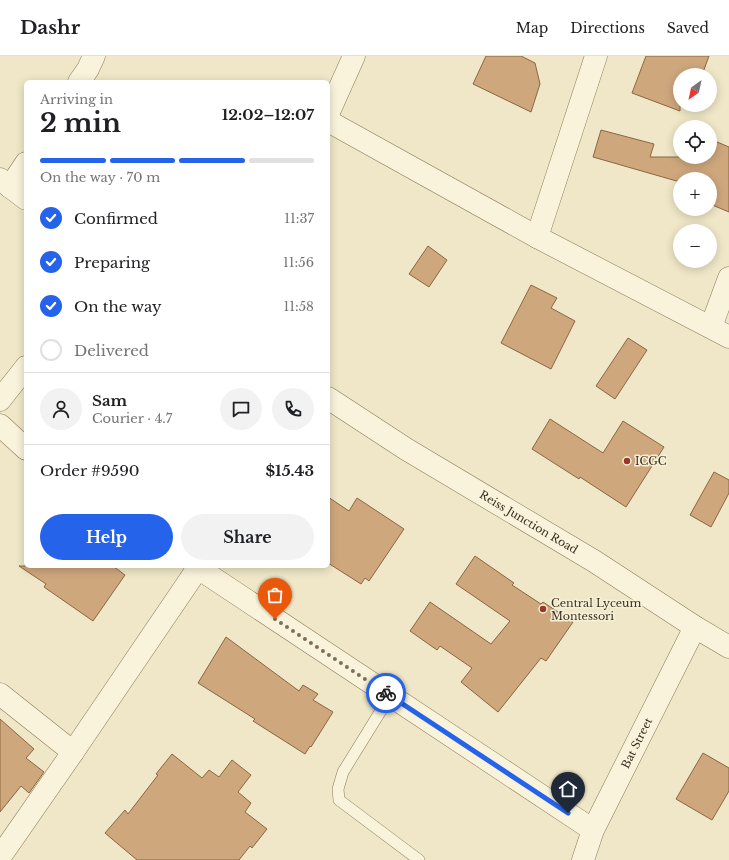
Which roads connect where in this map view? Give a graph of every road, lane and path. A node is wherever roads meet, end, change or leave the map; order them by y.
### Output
1 (94, 56) edge
2 (354, 56) edge
3 (596, 56) edge
4 (80, 80) edge
5 (330, 110) edge
6 (330, 122) edge
7 (24, 167) edge
8 (12, 188) edge
9 (537, 237) junction
10 (729, 278) edge
11 (720, 332) edge
12 (24, 370) edge
13 (330, 399) edge
14 (0, 400) edge
15 (0, 424) edge
16 (24, 447) edge
17 (195, 568) edge
18 (198, 568) edge
19 (695, 627) junction
20 (729, 647) edge
21 (0, 694) edge
22 (390, 696) junction
23 (73, 752) junction
24 (593, 830) junction
25 (0, 857) edge
26 (419, 860) edge
27 (584, 860) edge

1 - 4 street
2 - 5 street
3 - 9 street
6 - 9 street
7 - 8 street
9 - 11 street
10 - 11 street
12 - 14 street
13 - 19 street, Reiss Junction Road
15 - 16 street
17 - 23 street
18 - 22 street
19 - 20 street, Reiss Junction Road
19 - 24 street, Bat Street
21 - 23 street
22 - 24 street
22 - 26 lane
23 - 25 street
24 - 27 street, Bat Street

